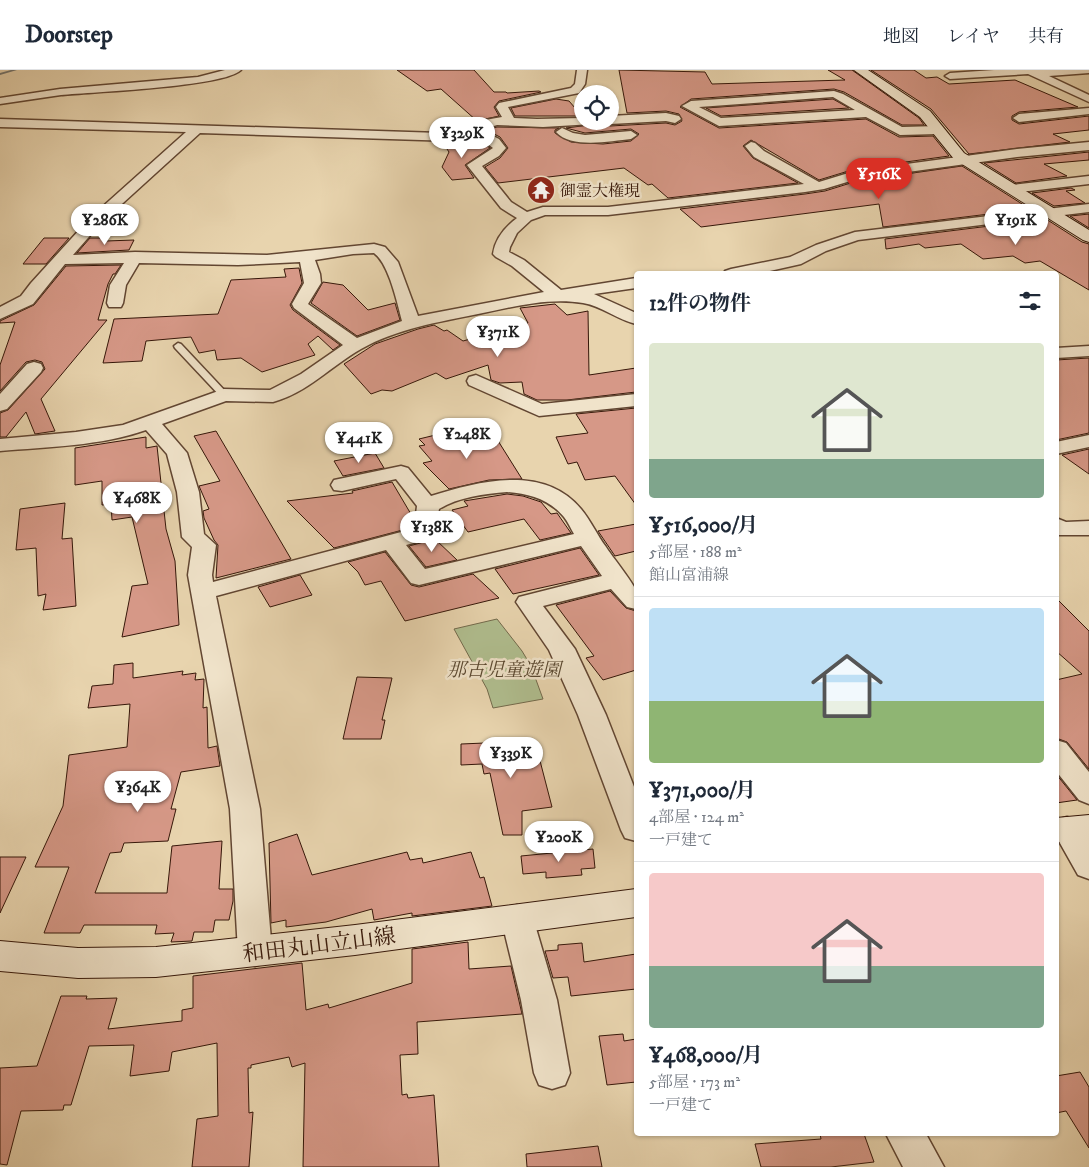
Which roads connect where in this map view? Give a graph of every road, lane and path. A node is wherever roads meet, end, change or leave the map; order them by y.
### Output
1 (236, 70) edge
2 (582, 70) edge
3 (860, 70) edge
4 (1089, 70) edge
5 (1030, 72) edge
6 (950, 76) dead end
7 (1089, 88) edge
8 (1069, 90) junction
9 (1089, 100) edge
10 (0, 101) edge
11 (1089, 111) edge
12 (868, 114) junction
13 (1019, 118) dead end
14 (675, 119) dead end
15 (619, 120) edge
16 (510, 121) junction
17 (574, 122) edge
18 (558, 123) junction
19 (0, 124) edge
20 (196, 130) junction
21 (938, 130) junction
22 (631, 135) dead end
23 (486, 138) junction
24 (751, 146) dead end
25 (1089, 146) edge
26 (966, 161) junction
27 (1089, 180) edge
28 (817, 186) junction
29 (1012, 189) junction
30 (1089, 208) edge
31 (1051, 213) junction
32 (526, 217) junction
33 (1089, 237) edge
34 (135, 257) junction
35 (306, 257) junction
36 (61, 260) junction
37 (745, 271) edge
38 (634, 283) edge
39 (559, 296) junction
40 (115, 303) dead end
41 (0, 314) edge
42 (634, 318) edge
43 (411, 323) junction
44 (355, 344) junction
45 (178, 346) dead end
46 (1089, 351) edge
47 (1059, 353) edge
48 (34, 368) dead end
49 (476, 381) dead end
50 (224, 395) junction
51 (634, 400) edge
52 (0, 405) edge
53 (150, 422) junction
54 (1089, 442) edge
55 (0, 445) edge
56 (1059, 447) edge
57 (342, 485) dead end
58 (428, 506) junction
59 (1059, 527) edge
60 (1089, 528) edge
61 (587, 538) junction
62 (392, 542) junction
63 (617, 580) junction
64 (203, 592) junction
65 (634, 600) edge
66 (1059, 754) edge
67 (1089, 793) edge
68 (634, 825) edge
69 (1071, 828) edge
70 (1089, 867) edge
71 (634, 904) edge
72 (517, 918) junction
73 (255, 952) junction
74 (0, 956) edge
75 (552, 1073) dead end
76 (907, 1136) edge
77 (924, 1167) edge

1 - 10 street
2 - 16 street
3 - 21 main road
4 - 5 street
5 - 6 street
5 - 8 street
7 - 8 street
8 - 9 street
11 - 13 street
12 - 12 street
12 - 21 street
14 - 15 street
16 - 18 street
16 - 23 street
17 - 18 street
18 - 22 street
19 - 20 street
20 - 23 street
20 - 36 street
21 - 26 main road
23 - 32 street
24 - 28 street
25 - 26 street
26 - 28 street
26 - 29 main road
27 - 29 street
28 - 32 street
29 - 31 main road
30 - 31 street
31 - 33 main road
31 - 37 street
32 - 39 street
34 - 35 street
34 - 36 street
34 - 40 street
35 - 43 street
35 - 44 street
36 - 41 street
38 - 39 street
39 - 42 street
39 - 43 street
43 - 44 street
44 - 50 street
45 - 50 lane
46 - 47 street
48 - 52 street
49 - 51 street
50 - 53 street
53 - 55 street
53 - 64 street
54 - 56 street
57 - 58 street
58 - 61 street
58 - 62 street
59 - 60 street
61 - 62 street
61 - 63 street
62 - 64 street
63 - 65 street
63 - 68 street
64 - 73 street
66 - 67 street
69 - 70 street
71 - 72 main road, 和田丸山立山線
72 - 73 main road, 和田丸山立山線
72 - 75 street
73 - 74 main road, 和田丸山立山線
76 - 77 street

